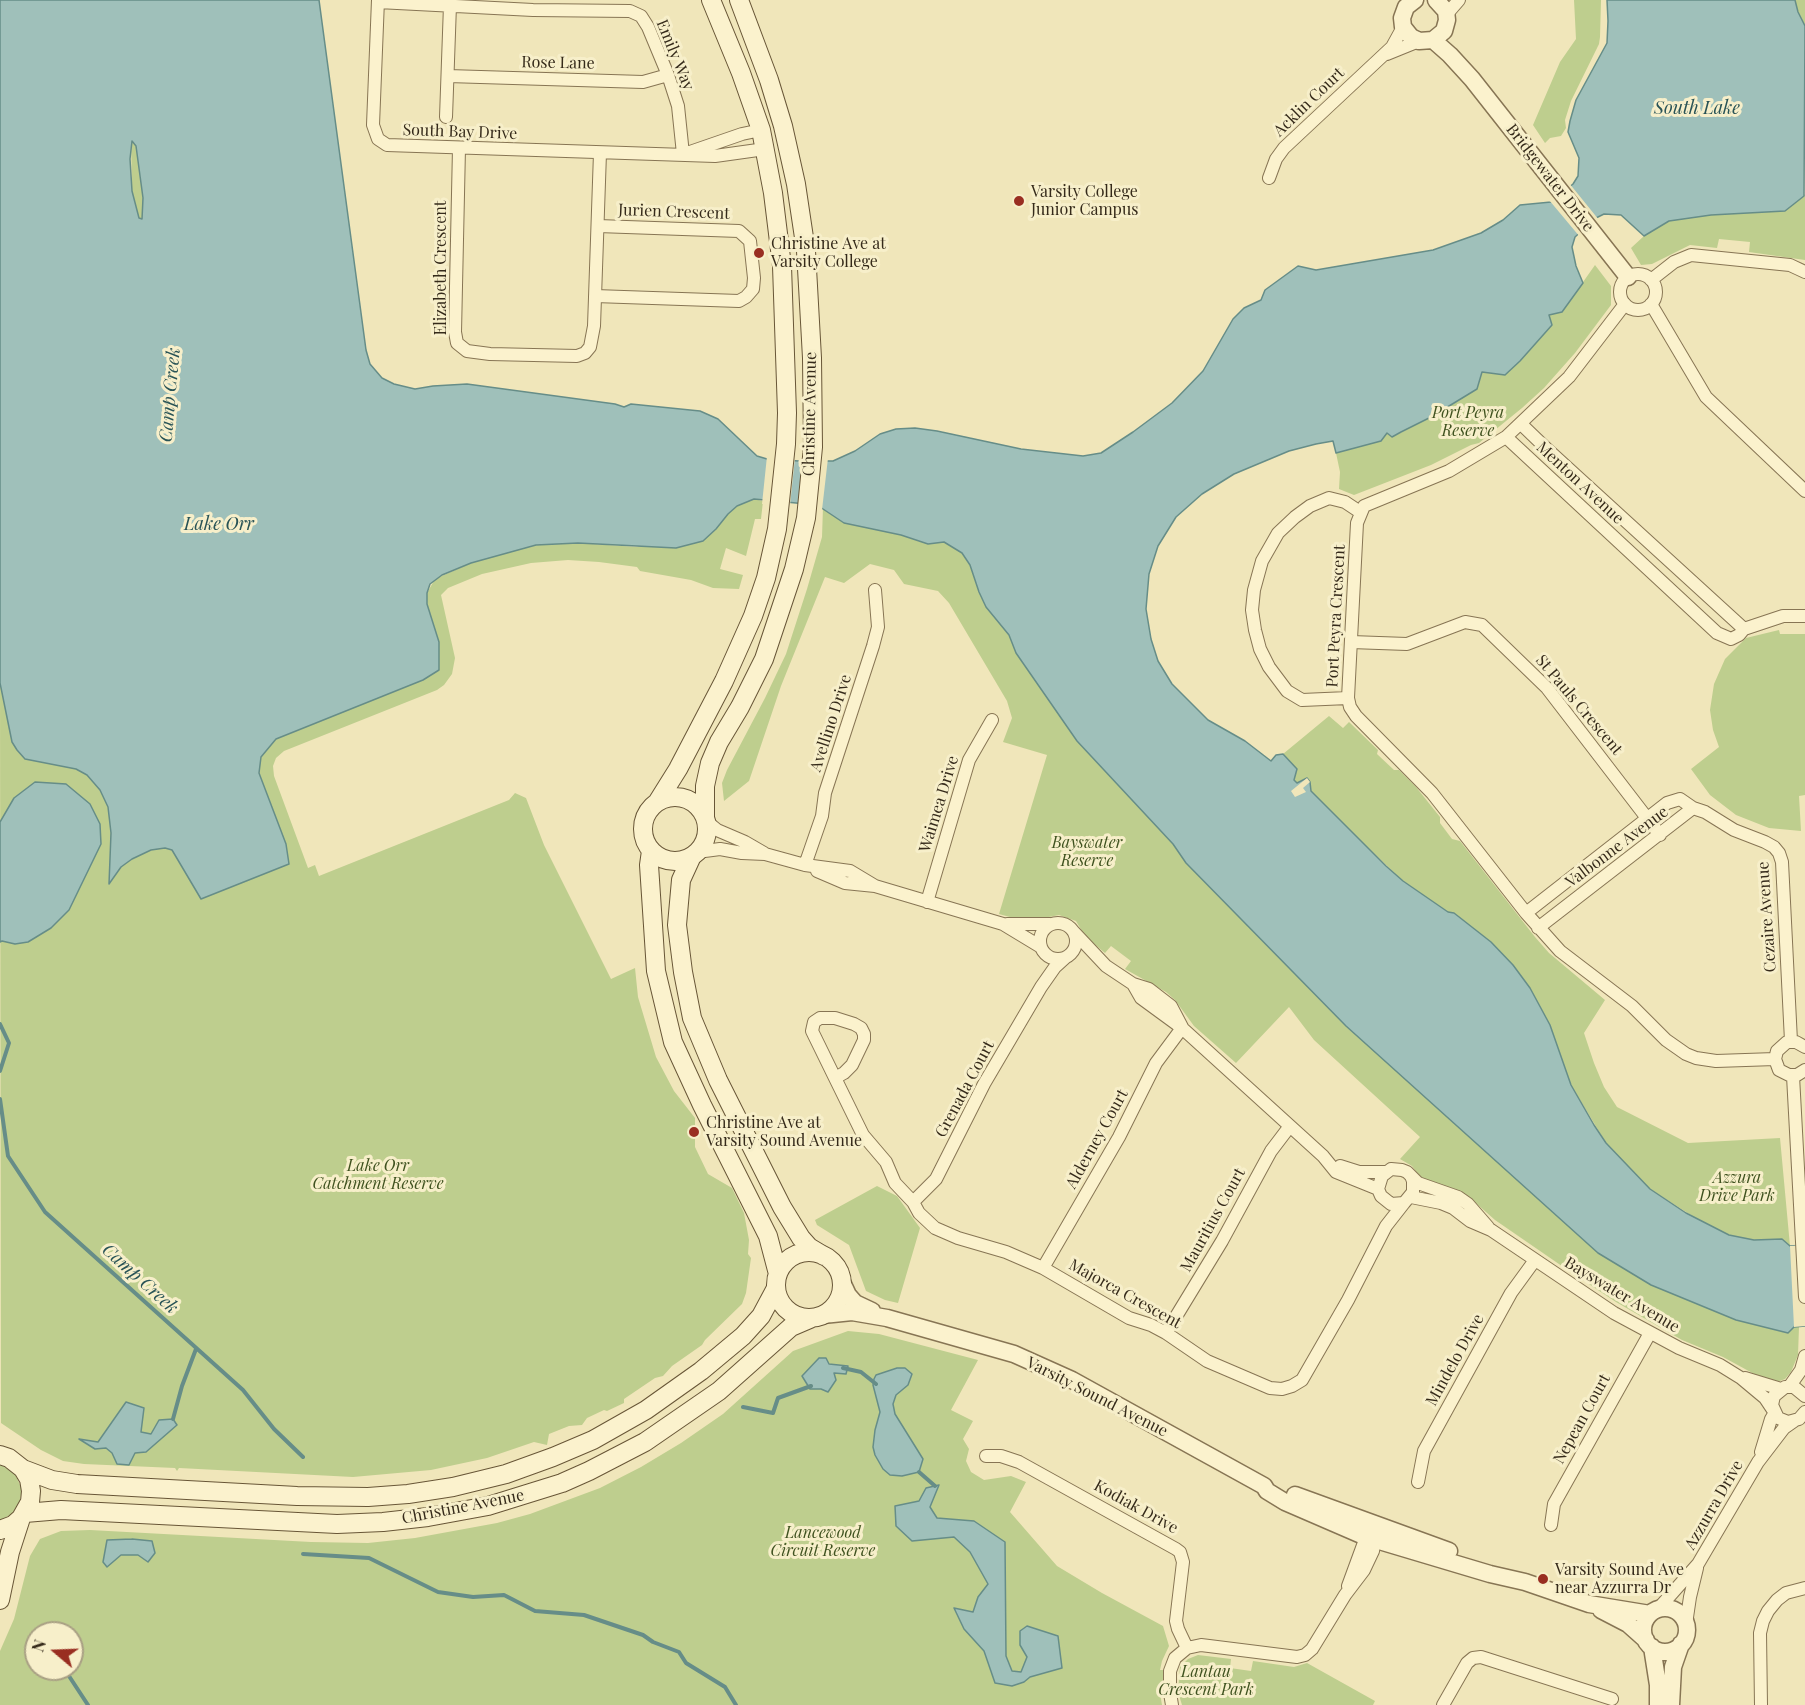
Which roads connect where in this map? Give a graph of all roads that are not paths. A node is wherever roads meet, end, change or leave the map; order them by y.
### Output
1 (711, 0) edge
2 (739, 0) edge
3 (1397, 0) edge
4 (1415, 0) edge
5 (1436, 0) edge
6 (1459, 0) edge
7 (378, 1) edge
8 (450, 5) junction
9 (533, 5) edge
10 (1447, 17) junction
11 (1403, 22) junction
12 (1426, 41) junction
13 (1382, 57) junction
14 (668, 75) junction
15 (448, 76) junction
16 (1472, 79) junction
17 (446, 117) dead end
18 (760, 130) junction
19 (785, 134) junction
20 (459, 148) junction
21 (765, 149) junction
22 (600, 153) junction
23 (683, 154) junction
24 (1269, 178) dead end
25 (598, 226) junction
26 (1805, 272) edge
27 (1628, 277) junction
28 (1651, 279) junction
29 (595, 296) junction
30 (1625, 304) junction
31 (1651, 304) junction
32 (1521, 424) junction
33 (1506, 436) junction
34 (1805, 490) edge
35 (1360, 512) junction
36 (1646, 540) junction
37 (1632, 554) junction
38 (875, 590) dead end
39 (1805, 616) edge
40 (1744, 629) junction
41 (1351, 642) junction
42 (1348, 698) junction
43 (992, 720) dead end
44 (658, 801) junction
45 (1693, 808) junction
46 (1648, 818) junction
47 (706, 819) junction
48 (1660, 835) junction
49 (651, 851) junction
50 (694, 854) junction
51 (765, 854) junction
52 (805, 865) junction
53 (927, 902) junction
54 (1526, 913) junction
55 (1003, 924) junction
56 (1050, 924) junction
57 (1538, 928) junction
58 (1074, 932) junction
59 (1042, 948) junction
60 (1069, 955) junction
61 (1106, 966) junction
62 (1041, 987) junction
63 (1182, 1028) junction
64 (1791, 1041) junction
65 (1805, 1047) edge
66 (1775, 1059) junction
67 (1805, 1070) edge
68 (1792, 1076) junction
69 (835, 1078) junction
70 (1290, 1126) junction
71 (1323, 1156) junction
72 (1386, 1172) junction
73 (1411, 1176) junction
74 (1378, 1189) junction
75 (1408, 1200) junction
76 (1385, 1201) junction
77 (913, 1202) junction
78 (1386, 1226) junction
79 (1491, 1230) junction
80 (824, 1256) junction
81 (1535, 1260) junction
82 (1043, 1268) junction
83 (777, 1281) junction
84 (842, 1282) junction
85 (1805, 1297) edge
86 (817, 1317) junction
87 (887, 1318) junction
88 (1166, 1333) junction
89 (1650, 1333) junction
90 (1805, 1356) edge
91 (1741, 1378) junction
92 (1785, 1388) junction
93 (1805, 1396) edge
94 (1774, 1412) junction
95 (1801, 1418) edge
96 (986, 1456) dead end
97 (8, 1458) edge
98 (1758, 1462) junction
99 (1418, 1482) dead end
100 (23, 1515) junction
101 (1551, 1525) dead end
102 (0, 1530) edge
103 (1373, 1534) junction
104 (1698, 1564) junction
105 (1805, 1588) edge
106 (0, 1600) edge
107 (1589, 1604) junction
108 (1654, 1611) junction
109 (1686, 1624) junction
110 (1649, 1643) junction
111 (1681, 1644) junction
112 (1187, 1648) junction
113 (1612, 1699) dead end
114 (1172, 1705) edge
115 (1443, 1705) edge
116 (1658, 1705) edge
117 (1671, 1705) edge
118 (1761, 1705) edge

1 - 18 main road, Christine Avenue
2 - 19 main road, Christine Avenue
3 - 11 street
4 - 11 street
5 - 10 street, Bridgewater Drive
6 - 10 street
7 - 8 street, Emily Way
7 - 20 street, South Bay Drive
8 - 9 street, Emily Way
8 - 15 street
9 - 14 street, Emily Way
10 - 12 street
10 - 16 street, Bridgewater Drive
11 - 12 street, Bridgewater Drive
11 - 13 street, Acklin Court
12 - 13 street, Acklin Court
12 - 16 street, Bridgewater Drive
13 - 24 street, Acklin Court
14 - 15 street, Rose Lane
14 - 23 street, Emily Way
15 - 17 street
16 - 27 street, Bridgewater Drive
18 - 19 main road
18 - 21 main road, Christine Avenue
18 - 23 street, South Bay Drive
19 - 21 main road
19 - 47 main road, Christine Avenue
20 - 22 street, South Bay Drive
20 - 29 street, Elizabeth Crescent
21 - 23 street, South Bay Drive
21 - 44 main road, Christine Avenue
22 - 23 street, South Bay Drive
22 - 25 street, Elizabeth Crescent
25 - 29 street, Elizabeth Crescent
25 - 29 street, Jurien Crescent
26 - 28 street
27 - 28 street
27 - 30 street
28 - 31 street
30 - 31 street
30 - 32 street
31 - 34 street
32 - 33 street
32 - 36 street, Menton Avenue
33 - 35 street
33 - 37 street, Menton Avenue
35 - 41 street, Port Peyra Crescent
35 - 42 street
36 - 37 street
36 - 40 street, Menton Avenue
37 - 40 street, Menton Avenue
38 - 52 street, Avellino Drive
39 - 40 street, Menton Avenue
41 - 42 street, Port Peyra Crescent
41 - 46 street, St Pauls Crescent
42 - 54 street, Port Peyra Crescent
43 - 53 street, Waimea Drive
44 - 47 main road
44 - 49 main road, Christine Avenue
45 - 46 street, Valbonne Avenue
45 - 48 street, Valbonne Avenue
45 - 64 street, Cezaire Avenue
46 - 48 street, St Pauls Crescent
46 - 54 street, Valbonne Avenue
47 - 50 main road, Christine Avenue
47 - 51 street, Bayswater Avenue
48 - 57 street, Valbonne Avenue
49 - 50 main road
49 - 83 main road, Christine Avenue
50 - 51 street, Bayswater Avenue
50 - 80 main road, Christine Avenue
51 - 52 street, Bayswater Avenue
52 - 53 street, Bayswater Avenue
53 - 55 street, Bayswater Avenue
54 - 57 street, Port Peyra Crescent
55 - 56 street, Bayswater Avenue
55 - 59 street, Bayswater Avenue
56 - 58 street, Bayswater Avenue
56 - 59 street
57 - 66 street, Port Peyra Crescent
58 - 60 street
58 - 61 street, Bayswater Avenue
59 - 60 street, Bayswater Avenue
59 - 62 street, Grenada Court
60 - 61 street, Bayswater Avenue
60 - 62 street, Grenada Court
61 - 63 street, Bayswater Avenue
62 - 77 street, Grenada Court
63 - 70 street, Bayswater Avenue
63 - 82 street, Alderney Court
64 - 65 street
64 - 66 street
66 - 68 street
67 - 68 street
68 - 85 street
69 - 69 street, Majorca Crescent
69 - 77 street, Majorca Crescent
70 - 71 street, Bayswater Avenue
70 - 88 street, Mauritius Court
71 - 72 street, Bayswater Avenue
71 - 74 street, Bayswater Avenue
72 - 73 street, Bayswater Avenue
72 - 74 street
73 - 75 street
73 - 79 street, Bayswater Avenue
74 - 76 street
75 - 76 street, Bayswater Avenue
75 - 78 street, Majorca Crescent
75 - 79 street, Bayswater Avenue
76 - 78 street, Majorca Crescent
77 - 82 street, Majorca Crescent
78 - 88 street, Majorca Crescent
79 - 81 street, Bayswater Avenue
80 - 83 main road
80 - 84 main road
81 - 89 street, Bayswater Avenue
81 - 99 street, Mindelo Drive
82 - 88 street, Majorca Crescent
83 - 86 main road
83 - 97 main road, Christine Avenue
84 - 86 main road
84 - 87 street, Varsity Sound Avenue
86 - 87 street, Varsity Sound Avenue
86 - 100 main road, Christine Avenue
87 - 103 street, Varsity Sound Avenue
89 - 91 street, Bayswater Avenue
89 - 101 street, Nepean Court
90 - 92 street
91 - 92 street, Bayswater Avenue
91 - 94 street, Bayswater Avenue
92 - 93 street, Bayswater Avenue
92 - 94 street, Azzurra Drive
94 - 95 street
94 - 98 street, Azzurra Drive
95 - 98 street, Azzurra Drive
96 - 112 street, Kodiak Drive
97 - 100 main road
98 - 104 street, Azzurra Drive
100 - 102 main road
100 - 106 main road
103 - 107 street, Varsity Sound Avenue
103 - 112 street
104 - 108 street, Azzurra Drive
104 - 109 street, Azzurra Drive
105 - 118 street
107 - 108 street, Varsity Sound Avenue
107 - 110 street, Varsity Sound Avenue
108 - 109 street
108 - 110 street
109 - 111 street
110 - 111 street
110 - 116 street
111 - 117 street
112 - 114 street
113 - 115 street

